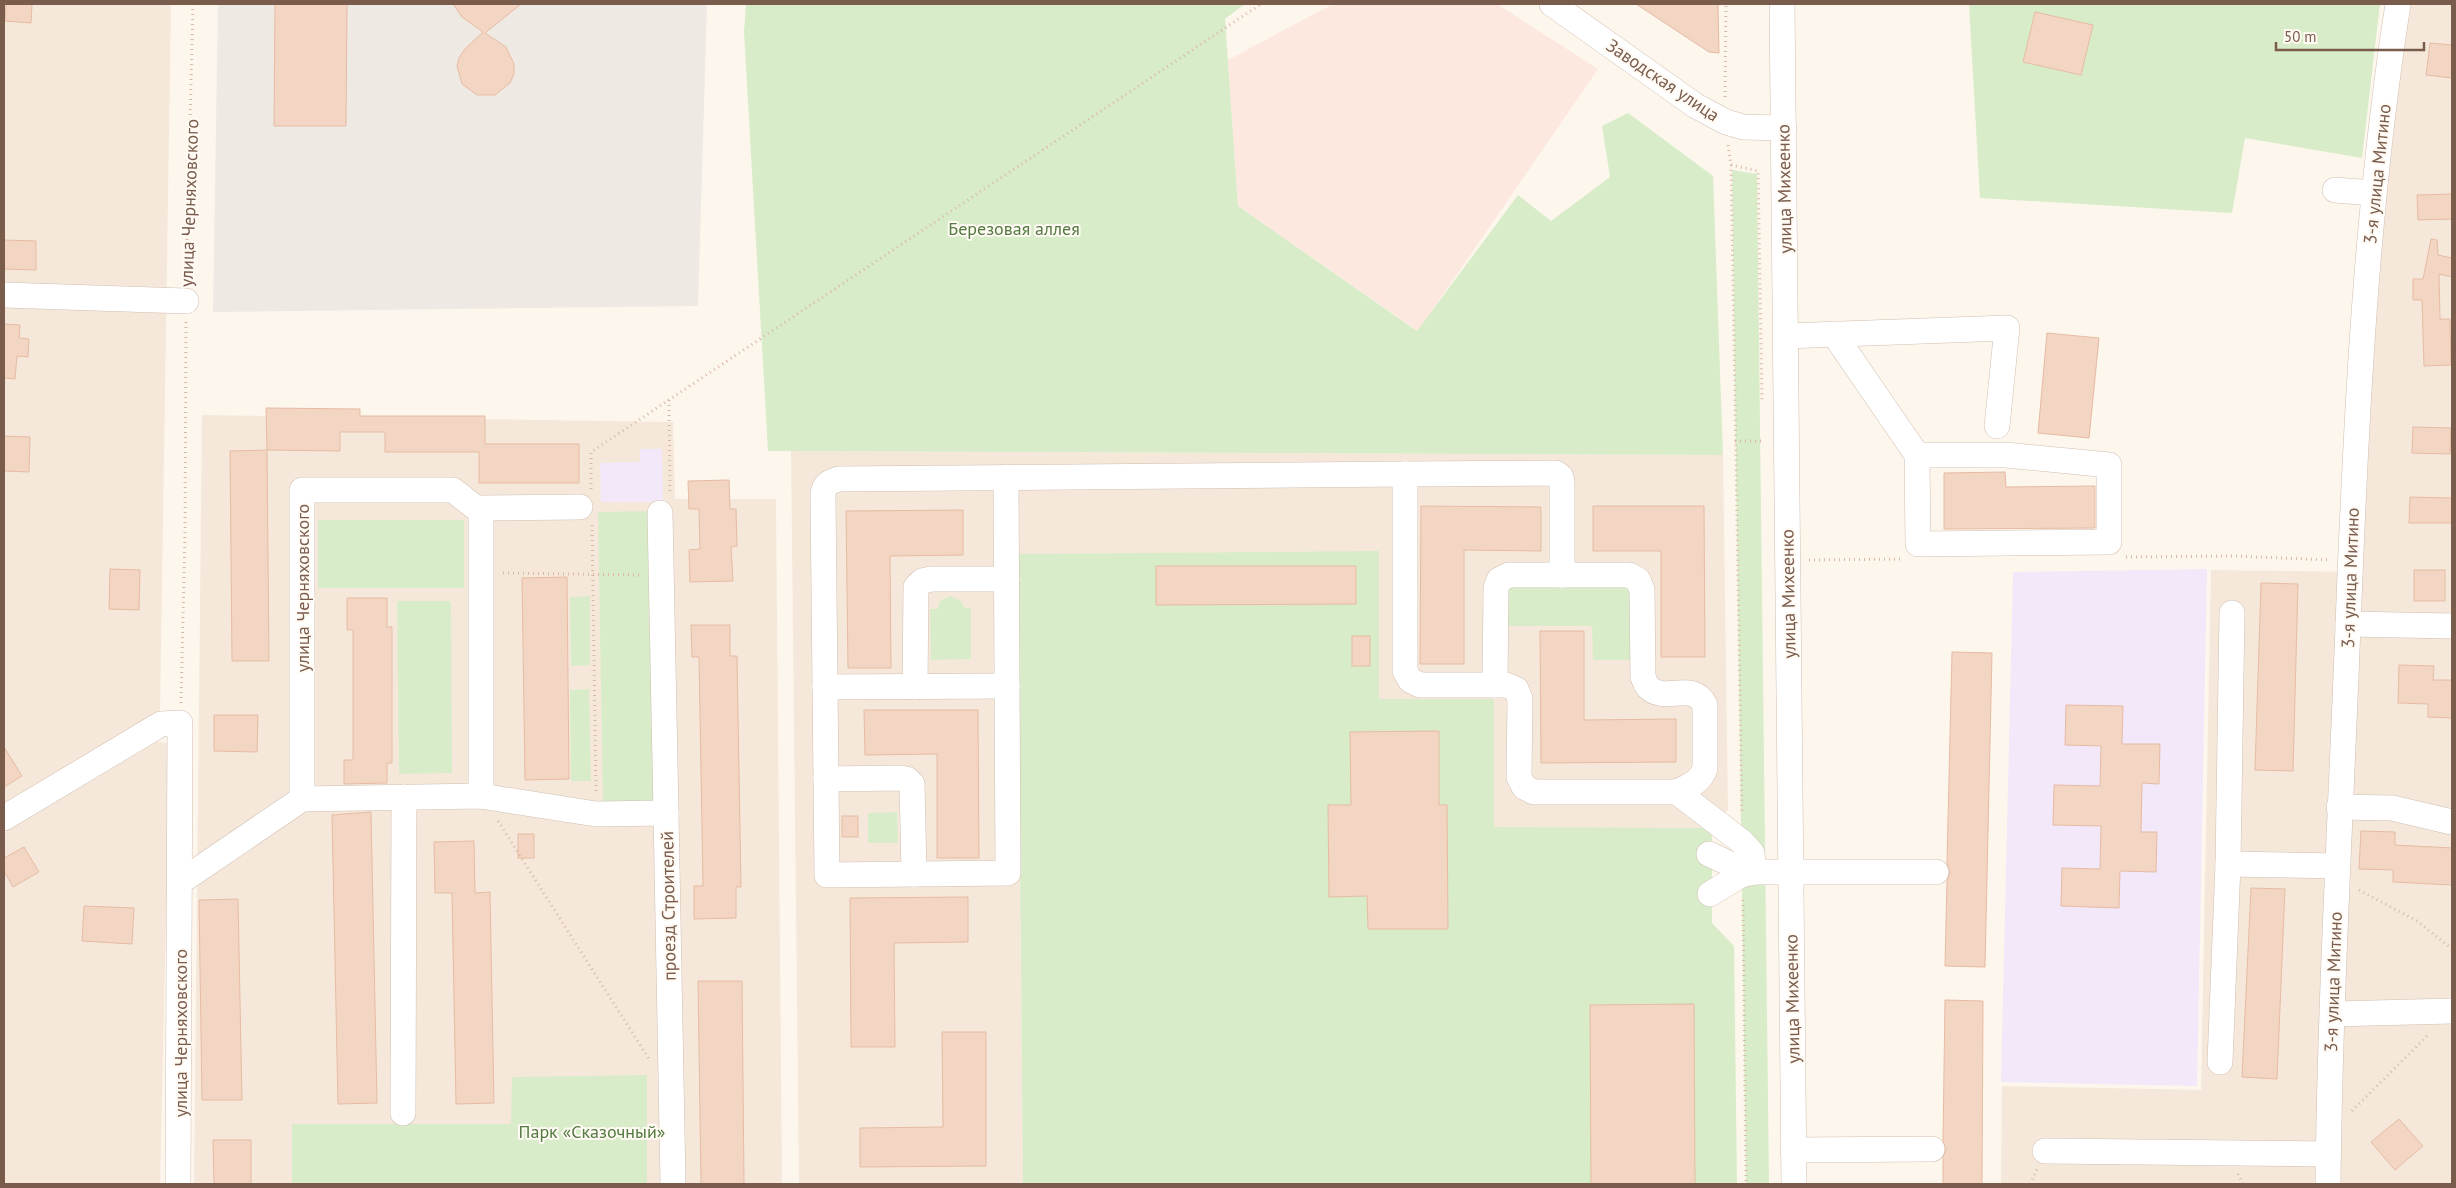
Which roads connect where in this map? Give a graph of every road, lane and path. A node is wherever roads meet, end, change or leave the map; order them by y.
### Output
1 (193, 4) edge
2 (1261, 4) edge
3 (1552, 4) edge
4 (1726, 4) edge
5 (1782, 4) edge
6 (2398, 4) edge
7 (1726, 122) junction
8 (1784, 128) junction
9 (2336, 190) dead end
10 (2373, 193) junction
11 (4, 295) edge
12 (186, 301) junction
13 (1834, 334) junction
14 (1786, 336) junction
15 (669, 400) junction
16 (1997, 426) dead end
17 (1763, 440) dead end
18 (1735, 441) junction
19 (1917, 455) junction
20 (1405, 474) junction
21 (1006, 477) junction
22 (588, 506) junction
23 (481, 512) junction
24 (660, 513) joint
25 (482, 572) junction
26 (662, 575) junction
27 (1562, 575) junction
28 (1006, 579) junction
29 (2232, 613) dead end
30 (2348, 624) junction
31 (2452, 626) edge
32 (1007, 686) junction
33 (1496, 686) junction
34 (915, 687) junction
35 (825, 688) junction
36 (180, 723) junction
37 (826, 779) junction
38 (1677, 792) junction
39 (481, 796) junction
40 (404, 797) junction
41 (302, 798) junction
42 (2339, 807) junction
43 (666, 813) junction
44 (596, 814) junction
45 (4, 818) edge
46 (2452, 822) edge
47 (1742, 842) junction
48 (1709, 854) dead end
49 (2228, 864) junction
50 (1791, 872) junction
51 (1936, 872) dead end
52 (2337, 872) junction
53 (1749, 873) junction
54 (914, 874) junction
55 (180, 882) junction
56 (1710, 894) dead end
57 (2452, 949) edge
58 (2451, 1012) edge
59 (2332, 1014) junction
60 (650, 1062) dead end
61 (2220, 1062) dead end
62 (402, 1113) dead end
63 (2328, 1144) junction
64 (1932, 1149) dead end
65 (1794, 1150) junction
66 (2045, 1151) dead end
67 (178, 1184) edge
68 (673, 1184) edge
69 (1746, 1184) edge
70 (1794, 1184) edge
71 (2328, 1184) edge

1 - 12 path, улица Черняховского
2 - 15 path
3 - 7 street, Заводская улица
4 - 7 path
5 - 8 street, улица Михеенко
6 - 10 street, 3-я улица Митино
7 - 8 street, Заводская улица
7 - 18 path
8 - 14 street, улица Михеенко
9 - 10 street
10 - 30 street, 3-я улица Митино
11 - 12 street
12 - 36 path, улица Черняховского
13 - 14 street
13 - 16 street
13 - 19 street
14 - 50 street, улица Михеенко
15 - 22 path
15 - 24 path
17 - 18 path
18 - 47 path
19 - 19 street
20 - 21 street
20 - 27 street
20 - 33 street
21 - 28 street
21 - 35 street
22 - 23 street
22 - 44 path
23 - 25 street
23 - 41 street, улица Черняховского
24 - 26 street
25 - 26 path
25 - 39 street
26 - 43 street
27 - 33 street
27 - 38 street
28 - 32 street
28 - 34 street
29 - 49 street
30 - 31 street
30 - 42 street, 3-я улица Митино
32 - 34 street
32 - 54 street
33 - 38 street
34 - 35 street
35 - 37 street
36 - 45 street
36 - 55 street, улица Черняховского
37 - 54 street
37 - 54 street
38 - 47 street
39 - 40 street, проезд Строителей
39 - 44 street, проезд Строителей
39 - 60 path
40 - 41 street, проезд Строителей
40 - 62 street
41 - 55 street
42 - 46 street
42 - 52 street, 3-я улица Митино
43 - 44 street, проезд Строителей
43 - 68 street, проезд Строителей
47 - 53 street
48 - 53 street
49 - 52 street
49 - 61 street
50 - 51 street
50 - 53 street
50 - 65 street, улица Михеенко
52 - 57 path
52 - 59 street, 3-я улица Митино
53 - 56 street
53 - 69 path
55 - 67 street, улица Черняховского
58 - 59 street
58 - 63 path
59 - 63 street, 3-я улица Митино
63 - 66 street
63 - 71 street, 3-я улица Митино
64 - 65 street
65 - 70 street, улица Михеенко

